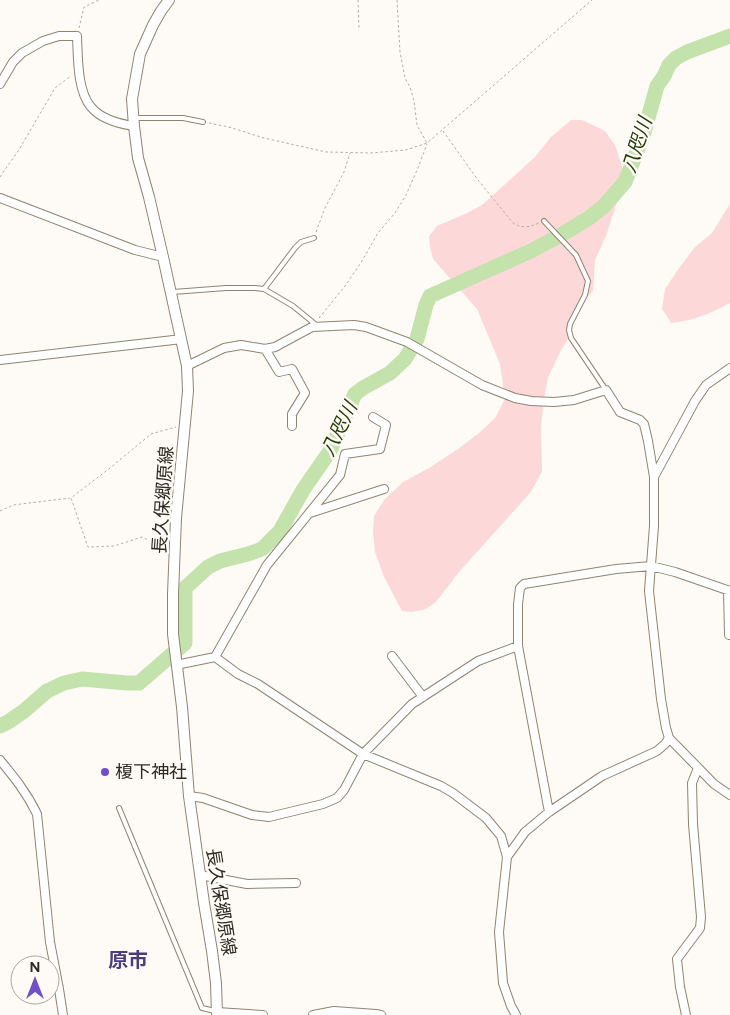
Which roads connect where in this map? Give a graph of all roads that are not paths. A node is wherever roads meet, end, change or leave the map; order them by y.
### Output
1 (169, 0) edge
2 (0, 84) edge
3 (134, 122) junction
4 (203, 122) road end
5 (0, 198) edge
6 (544, 221) road end
7 (314, 238) road end
8 (164, 257) junction
9 (264, 289) junction
10 (172, 292) junction
11 (315, 324) road end
12 (182, 339) junction
13 (266, 349) junction
14 (0, 360) edge
15 (187, 366) junction
16 (730, 368) edge
17 (606, 390) junction
18 (373, 417) dead end
19 (292, 426) dead end
20 (654, 477) junction
21 (384, 489) dead end
22 (310, 513) junction
23 (651, 566) junction
24 (729, 590) edge
25 (729, 635) edge
26 (518, 646) junction
27 (392, 656) dead end
28 (215, 657) junction
29 (176, 664) junction
30 (423, 697) junction
31 (669, 738) junction
32 (363, 754) junction
33 (0, 760) edge
34 (698, 768) junction
35 (730, 795) edge
36 (189, 796) junction
37 (119, 808) dead end
38 (549, 812) junction
39 (507, 857) junction
40 (200, 875) junction
41 (296, 883) dead end
42 (217, 1013) edge
43 (62, 1015) edge
44 (263, 1015) edge
45 (313, 1015) edge
46 (381, 1015) edge
47 (516, 1015) edge
48 (686, 1015) edge

1 - 3 main road, 長久保郷原線
2 - 3 street
3 - 4 lane
3 - 8 main road, 長久保郷原線
5 - 8 street
6 - 17 lane
7 - 9 lane
8 - 10 main road, 長久保郷原線
9 - 10 lane
9 - 11 lane
10 - 12 main road, 長久保郷原線
12 - 14 street
12 - 15 main road, 長久保郷原線
13 - 15 street
13 - 17 street
13 - 19 street
15 - 29 main road, 長久保郷原線
16 - 20 street
17 - 20 street
18 - 22 street
20 - 23 street
21 - 22 street
22 - 28 street
23 - 24 street
23 - 26 street
23 - 31 street
24 - 25 street
26 - 30 street
26 - 38 street
27 - 30 street
28 - 29 street
28 - 32 street
29 - 36 main road, 長久保郷原線
30 - 32 street
31 - 34 street
31 - 38 street
32 - 36 street
32 - 39 street
33 - 43 street
34 - 35 street
34 - 48 street
36 - 40 main road, 長久保郷原線
37 - 42 lane
38 - 39 street
39 - 47 street
40 - 41 street
40 - 42 main road, 長久保郷原線
42 - 44 street
45 - 46 street

